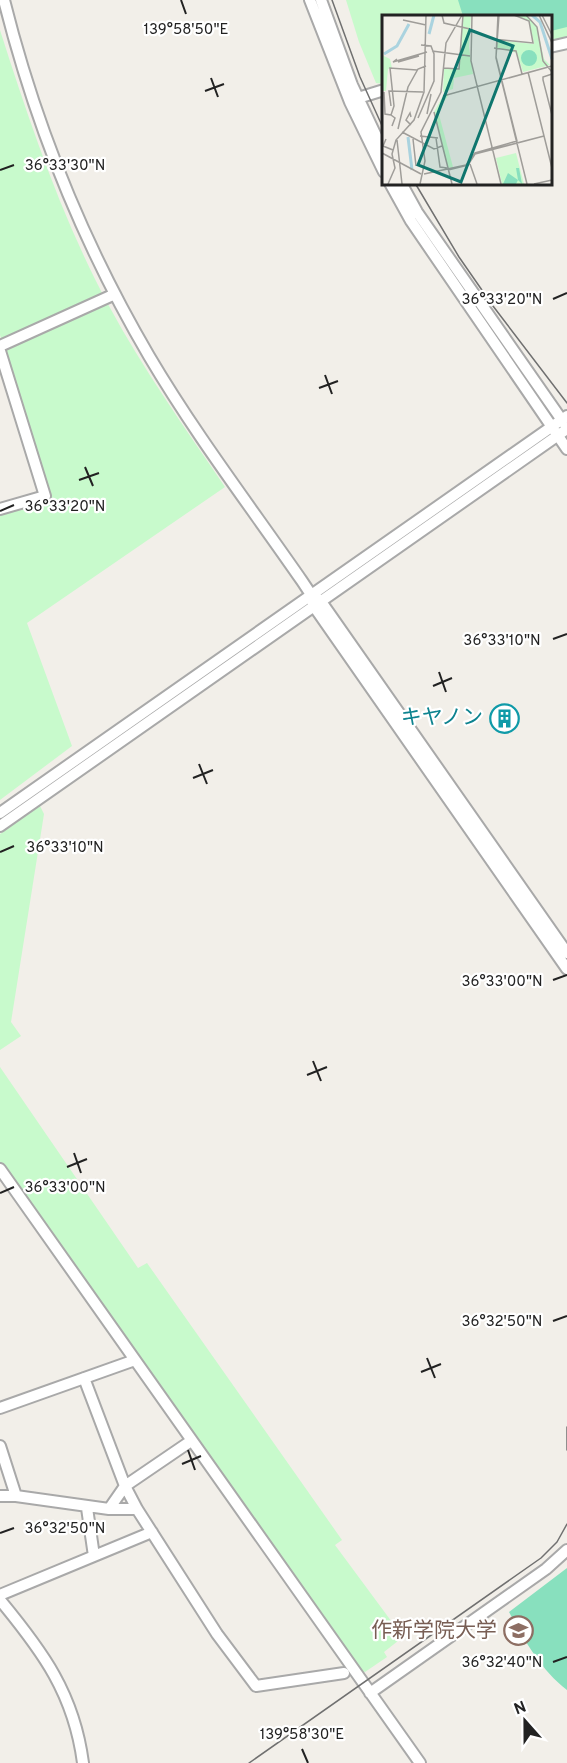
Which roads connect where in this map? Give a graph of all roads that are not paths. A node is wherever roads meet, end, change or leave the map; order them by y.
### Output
1 (4, 0) edge
2 (310, 0) edge
3 (321, 0) edge
4 (567, 43) edge
5 (552, 47) edge
6 (382, 91) edge
7 (358, 98) junction
8 (382, 149) edge
9 (382, 168) edge
10 (391, 184) edge
11 (402, 184) edge
12 (115, 294) junction
13 (0, 349) edge
14 (562, 426) edge
15 (567, 449) edge
16 (0, 509) edge
17 (315, 600) junction
18 (0, 813) edge
19 (0, 826) edge
20 (567, 953) edge
21 (567, 969) edge
22 (0, 1169) edge
23 (135, 1359) junction
24 (84, 1378) junction
25 (0, 1408) edge
26 (191, 1441) junction
27 (0, 1446) edge
28 (125, 1486) junction
29 (0, 1496) edge
30 (16, 1496) junction
31 (87, 1508) junction
32 (109, 1509) junction
33 (137, 1509) junction
34 (152, 1532) junction
35 (567, 1550) edge
36 (93, 1556) junction
37 (0, 1595) edge
38 (0, 1600) edge
39 (344, 1673) dead end
40 (370, 1693) junction
41 (83, 1763) edge
42 (420, 1763) edge

1 - 12 street
2 - 9 street
3 - 7 street
4 - 5 street
6 - 7 street
7 - 8 street
10 - 14 street
11 - 14 street
12 - 13 street
12 - 17 street
13 - 16 street
14 - 15 street
14 - 17 street
17 - 18 street
17 - 19 street
17 - 20 street
17 - 21 street
22 - 23 street
23 - 24 street
23 - 26 street
24 - 25 street
24 - 28 street
26 - 28 street
26 - 40 street
27 - 30 street
28 - 32 street
28 - 33 street
29 - 30 street
30 - 31 street
31 - 32 street
31 - 36 street
32 - 33 street
33 - 34 street
34 - 36 street
34 - 39 street
35 - 40 street
36 - 37 street
38 - 41 street
40 - 42 street

